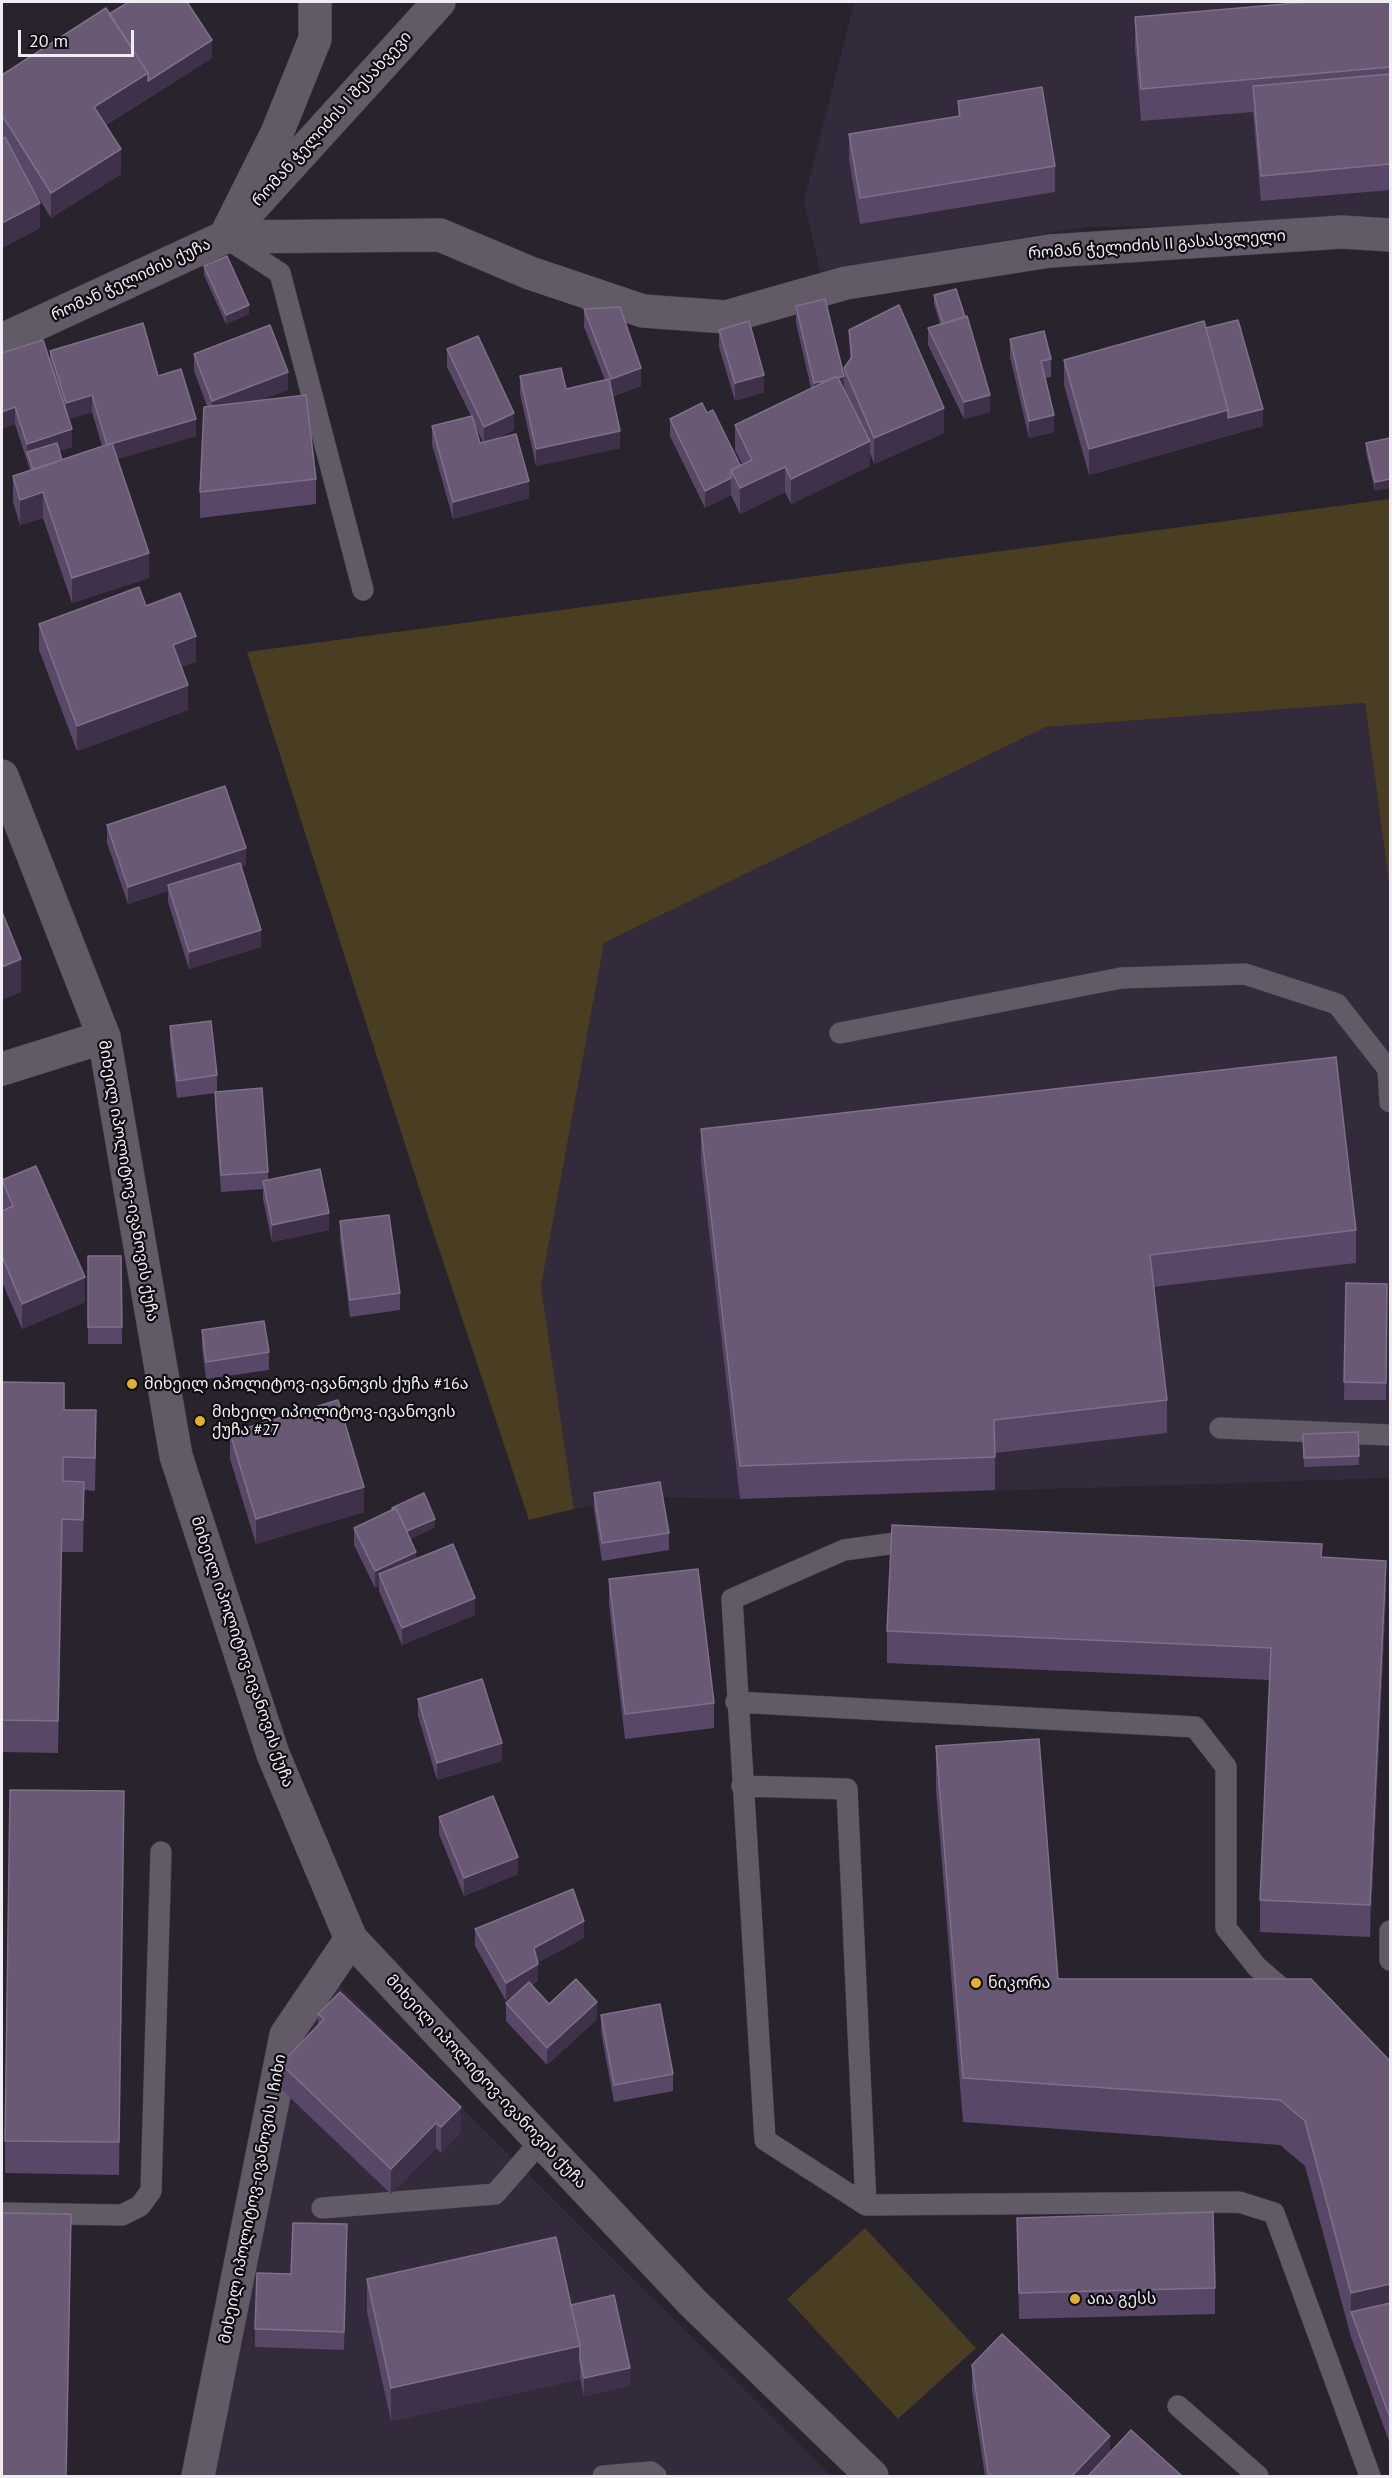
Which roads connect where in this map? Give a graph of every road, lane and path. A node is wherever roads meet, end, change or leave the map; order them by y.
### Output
1 (315, 2) edge
2 (439, 2) edge
3 (1390, 235) edge
4 (225, 237) junction
5 (2, 340) edge
6 (363, 590) dead end
7 (2, 776) edge
8 (840, 1033) dead end
9 (104, 1037) junction
10 (2, 1069) edge
11 (1390, 1102) edge
12 (1220, 1428) dead end
13 (1390, 1435) edge
14 (937, 1538) edge
15 (736, 1702) junction
16 (742, 1786) junction
17 (161, 1852) dead end
18 (1390, 1931) edge
19 (351, 1939) junction
20 (1390, 1960) edge
21 (1310, 2013) edge
22 (541, 2141) junction
23 (866, 2205) junction
24 (322, 2208) dead end
25 (2, 2213) edge
26 (1178, 2406) dead end
27 (198, 2476) edge
28 (603, 2476) edge
29 (656, 2476) edge
30 (872, 2476) edge
31 (1258, 2476) edge
32 (1370, 2476) edge

1 - 4 street, რომან ჭელიძის ქუჩა
2 - 4 street, რომან ჭელიძის I შესახვევი
3 - 4 street, რომან ჭელიძის II გასასვლელი
4 - 5 street, რომან ჭელიძის ქუჩა
4 - 6 lane
7 - 9 street, მიხეილ იპოლიტოვ-ივანოვის ქუჩა
8 - 11 lane
9 - 10 street
9 - 19 street, მიხეილ იპოლიტოვ-ივანოვის ქუჩა
12 - 13 lane
14 - 15 lane
15 - 16 lane
15 - 21 lane
16 - 23 lane
16 - 23 lane
17 - 25 lane
18 - 20 lane
19 - 22 street, მიხეილ იპოლიტოვ-ივანოვის ქუჩა
19 - 27 street, მიხეილ იპოლიტოვ-ივანოვის I ჩიხი
22 - 24 lane
22 - 30 street, მიხეილ იპოლიტოვ-ივანოვის ქუჩა
23 - 32 lane
26 - 31 lane
28 - 29 lane

